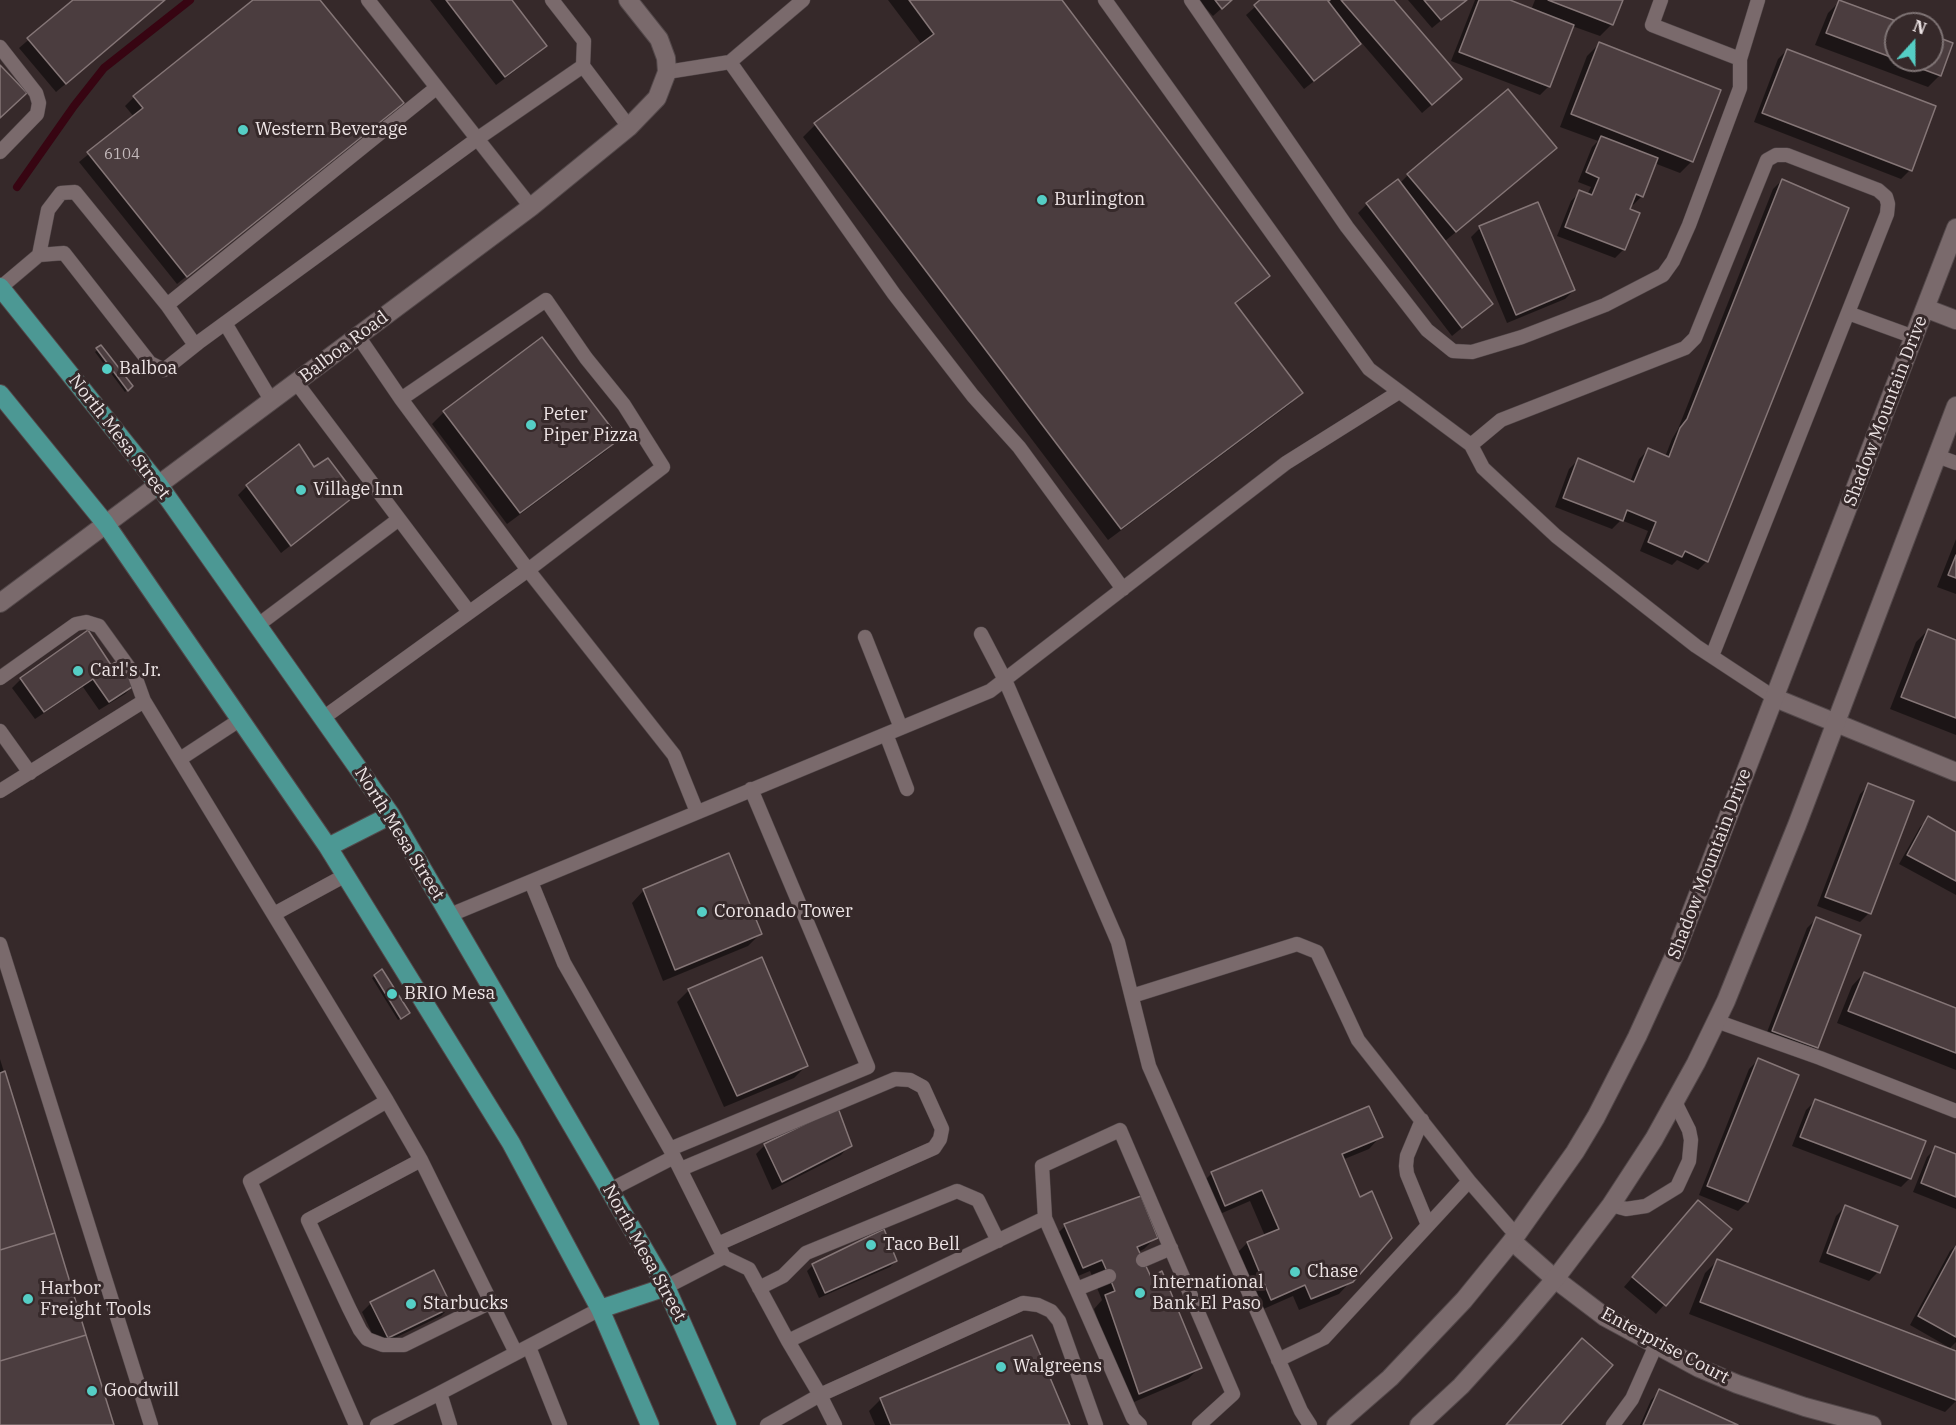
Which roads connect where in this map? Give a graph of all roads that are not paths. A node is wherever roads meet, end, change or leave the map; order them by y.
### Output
1 (368, 0) edge
2 (552, 0) edge
3 (628, 0) edge
4 (803, 0) edge
5 (1105, 0) edge
6 (1191, 0) edge
7 (1661, 0) edge
8 (1758, 0) edge
9 (0, 48) edge
10 (1740, 59) junction
11 (729, 62) junction
12 (583, 66) junction
13 (668, 72) junction
14 (436, 88) junction
15 (629, 127) junction
16 (477, 139) junction
17 (0, 152) edge
18 (531, 207) junction
19 (1956, 228) edge
20 (39, 255) junction
21 (0, 288) edge
22 (167, 305) junction
23 (1925, 308) junction
24 (1848, 313) junction
25 (1956, 320) edge
26 (225, 324) junction
27 (358, 336) junction
28 (1914, 337) junction
29 (198, 343) junction
30 (296, 382) junction
31 (1399, 392) junction
32 (0, 394) edge
33 (401, 399) junction
34 (271, 400) junction
35 (1956, 406) edge
36 (1471, 445) junction
37 (1937, 456) junction
38 (1956, 464) edge
39 (158, 484) junction
40 (399, 519) junction
41 (105, 523) junction
42 (528, 570) junction
43 (1123, 589) junction
44 (0, 603) edge
45 (469, 612) junction
46 (258, 625) junction
47 (981, 634) dead end
48 (865, 636) dead end
49 (1712, 656) junction
50 (0, 678) edge
51 (1005, 680) junction
52 (1775, 698) junction
53 (144, 701) junction
54 (323, 718) junction
55 (241, 719) junction
56 (1836, 722) junction
57 (901, 728) junction
58 (0, 730) edge
59 (886, 734) junction
60 (180, 759) junction
61 (1956, 772) edge
62 (30, 773) junction
63 (751, 789) junction
64 (907, 789) dead end
65 (0, 791) edge
66 (697, 812) junction
67 (391, 815) junction
68 (327, 847) junction
69 (344, 876) junction
70 (531, 882) junction
71 (274, 914) junction
72 (450, 915) junction
73 (0, 944) edge
74 (1132, 996) junction
75 (1716, 1021) junction
76 (387, 1101) junction
77 (1675, 1102) junction
78 (1956, 1111) edge
79 (1422, 1120) junction
80 (675, 1158) junction
81 (422, 1160) junction
82 (1469, 1181) junction
83 (610, 1190) junction
84 (1611, 1204) junction
85 (1045, 1218) junction
86 (1428, 1225) junction
87 (1514, 1238) junction
88 (998, 1241) junction
89 (1171, 1248) junction
90 (721, 1250) junction
91 (1143, 1260) dead end
92 (1109, 1276) dead end
93 (1555, 1279) junction
94 (666, 1287) junction
95 (759, 1287) junction
96 (1077, 1289) junction
97 (491, 1302) junction
98 (600, 1310) junction
99 (788, 1341) junction
100 (1656, 1345) junction
101 (522, 1350) junction
102 (1278, 1360) junction
103 (440, 1393) junction
104 (820, 1395) junction
105 (1849, 1422) edge
106 (151, 1425) edge
107 (356, 1425) edge
108 (377, 1425) edge
109 (450, 1425) edge
110 (560, 1425) edge
111 (650, 1425) edge
112 (727, 1425) edge
113 (767, 1425) edge
114 (835, 1425) edge
115 (1096, 1425) edge
116 (1140, 1425) edge
117 (1199, 1425) edge
118 (1310, 1425) edge
119 (1336, 1425) edge
120 (1419, 1425) edge
121 (1612, 1425) edge
122 (1872, 1425) edge

1 - 14 lane
2 - 12 lane
3 - 13 main road
4 - 11 lane
5 - 31 lane
6 - 10 lane
7 - 10 lane
8 - 10 lane
9 - 17 lane
11 - 13 lane
11 - 43 lane
12 - 15 lane
12 - 16 lane
13 - 15 main road, Balboa Road
14 - 16 lane
14 - 22 lane
15 - 18 main road, Balboa Road
16 - 18 lane
16 - 26 lane
18 - 27 main road, Balboa Road
19 - 23 main road, Shadow Mountain Drive
20 - 21 lane
20 - 22 lane
20 - 29 lane
21 - 39 main road, North Mesa Street
22 - 29 lane
23 - 25 main road
23 - 28 main road, Shadow Mountain Drive
24 - 28 lane
24 - 36 lane
24 - 49 lane
26 - 29 lane
26 - 34 lane
27 - 30 main road, Balboa Road
27 - 33 lane
28 - 52 main road, Shadow Mountain Drive
30 - 34 main road, Balboa Road
30 - 40 lane
31 - 36 lane
31 - 43 lane
32 - 41 main road
33 - 42 lane
33 - 42 lane
34 - 39 main road, Balboa Road
35 - 37 main road
36 - 49 lane
37 - 38 lane
37 - 56 main road
39 - 41 main road, Balboa Road
39 - 46 main road, North Mesa Street
40 - 45 lane
40 - 46 lane
41 - 44 main road, Balboa Road
41 - 55 main road
42 - 45 lane
42 - 66 lane
43 - 51 lane
45 - 54 lane
46 - 54 main road, North Mesa Street
47 - 51 lane
48 - 57 lane
49 - 52 lane
50 - 53 lane
51 - 57 lane
51 - 74 lane
52 - 56 main road
52 - 87 main road, Shadow Mountain Drive
53 - 60 lane
53 - 62 lane
54 - 67 main road, North Mesa Street
55 - 60 lane
55 - 68 main road
56 - 61 main road
56 - 75 main road
57 - 59 lane
58 - 62 lane
59 - 63 lane
59 - 64 lane
60 - 71 lane
62 - 65 lane
63 - 66 lane
63 - 80 lane
66 - 70 lane
67 - 68 main road
67 - 72 main road, North Mesa Street
68 - 69 main road
69 - 71 lane
69 - 98 main road
70 - 72 lane
70 - 80 lane
71 - 76 lane
72 - 83 main road, North Mesa Street
73 - 106 lane
74 - 79 lane
74 - 102 lane
75 - 77 main road
75 - 78 lane
76 - 81 lane
76 - 107 lane
77 - 84 main road
77 - 84 lane
79 - 82 lane
79 - 86 lane
80 - 83 lane
80 - 90 lane
80 - 90 lane
81 - 97 lane
81 - 97 lane
82 - 86 lane
82 - 87 lane
83 - 94 main road, North Mesa Street
84 - 93 main road
85 - 88 lane
85 - 89 lane
85 - 96 lane
86 - 102 lane
87 - 93 main road, Enterprise Court
87 - 119 main road, Shadow Mountain Drive
88 - 95 lane
88 - 99 lane
89 - 91 lane
89 - 117 lane
90 - 94 lane
90 - 95 lane
92 - 96 lane
93 - 100 main road, Enterprise Court
93 - 120 main road
94 - 98 main road
94 - 112 main road, North Mesa Street
95 - 99 lane
96 - 116 lane
97 - 101 lane
98 - 101 lane
98 - 111 main road
99 - 104 lane
100 - 105 main road, Enterprise Court
100 - 121 lane
101 - 103 lane
101 - 110 lane
102 - 118 lane
103 - 108 lane
103 - 109 lane
104 - 113 lane
104 - 114 lane
104 - 115 lane
105 - 122 main road, Enterprise Court

